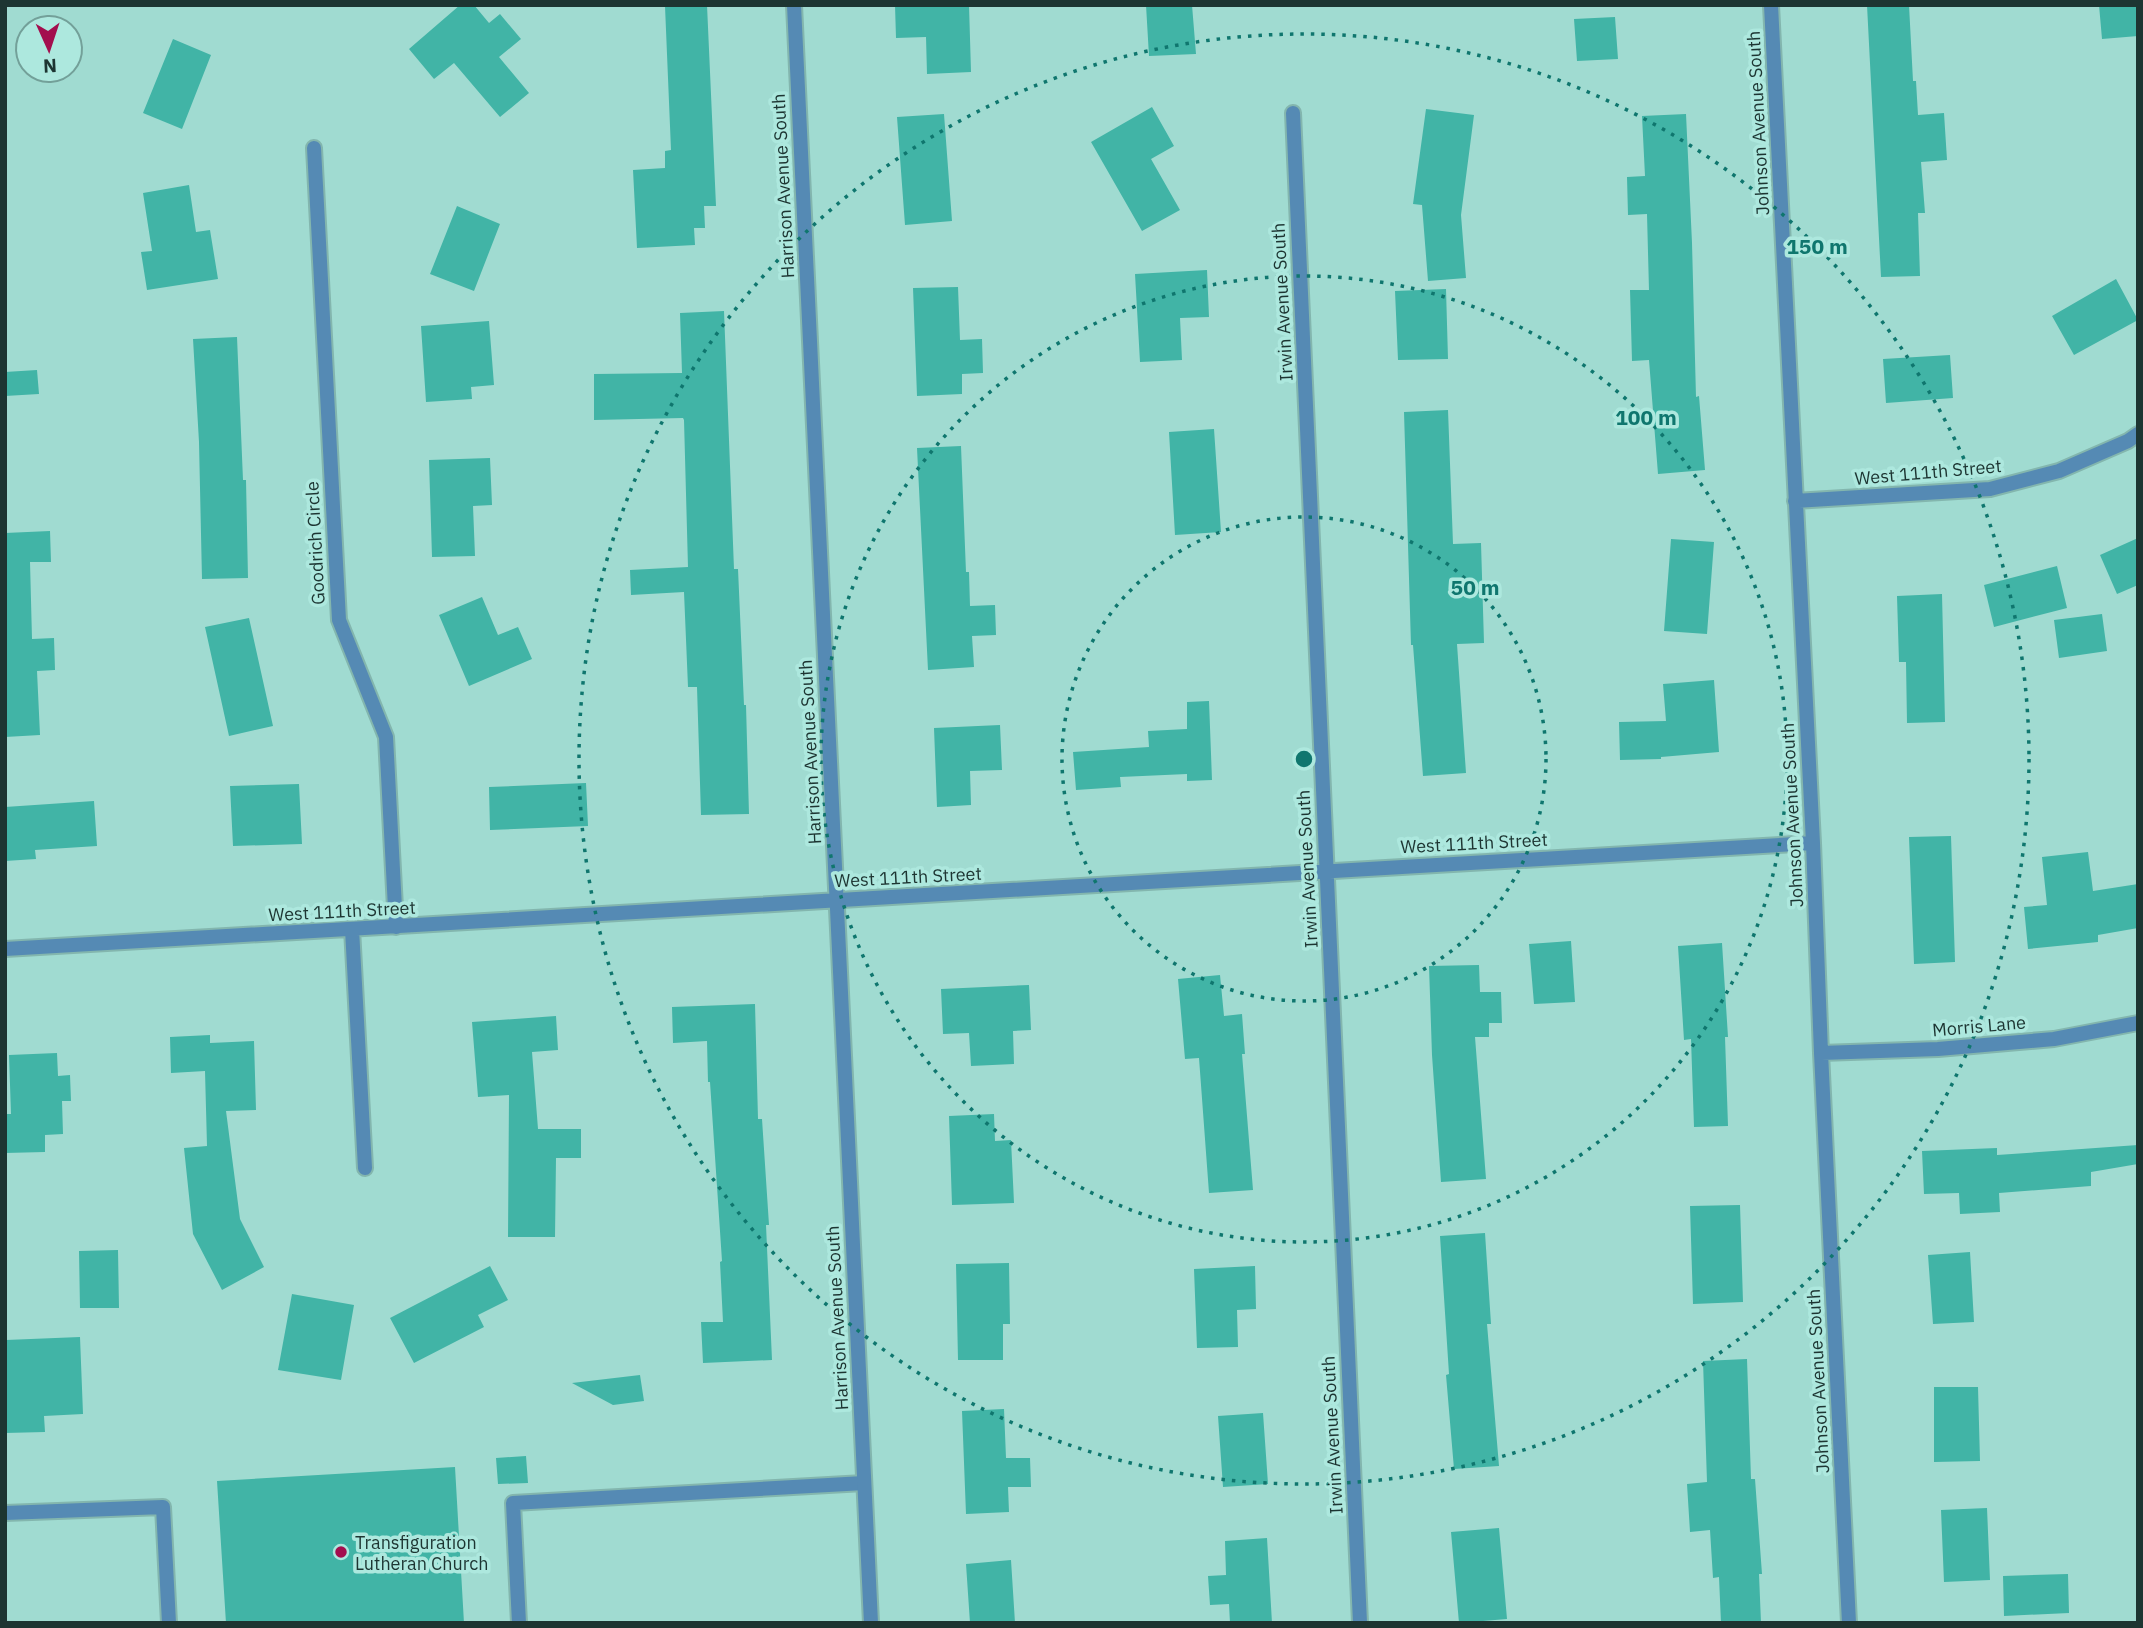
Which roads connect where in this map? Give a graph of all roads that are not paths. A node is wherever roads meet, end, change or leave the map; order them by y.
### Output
1 (794, 5) edge
2 (1772, 5) edge
3 (1293, 113) dead end
4 (314, 148) dead end
5 (2138, 434) edge
6 (1795, 501) junction
7 (1813, 842) junction
8 (1326, 871) junction
9 (837, 901) junction
10 (396, 927) junction
11 (352, 929) junction
12 (5, 949) edge
13 (2138, 1023) edge
14 (1821, 1053) junction
15 (365, 1168) dead end
16 (864, 1483) junction
17 (5, 1513) edge
18 (169, 1623) edge
19 (519, 1623) edge
20 (871, 1623) edge
21 (1360, 1623) edge
22 (1849, 1623) edge

1 - 9 street, Harrison Avenue South
2 - 6 street, Johnson Avenue South
3 - 8 street, Irwin Avenue South
4 - 10 street, Goodrich Circle
5 - 6 street, West 111th Street
6 - 7 street, Johnson Avenue South
7 - 8 street, West 111th Street
7 - 14 street, Johnson Avenue South
8 - 9 street, West 111th Street
8 - 21 street, Irwin Avenue South
9 - 10 street, West 111th Street
9 - 16 street, Harrison Avenue South
10 - 11 street, West 111th Street
11 - 12 street, West 111th Street
11 - 15 street
13 - 14 street, Morris Lane
14 - 22 street, Johnson Avenue South
16 - 19 street
16 - 20 street, Harrison Avenue South
17 - 18 street

